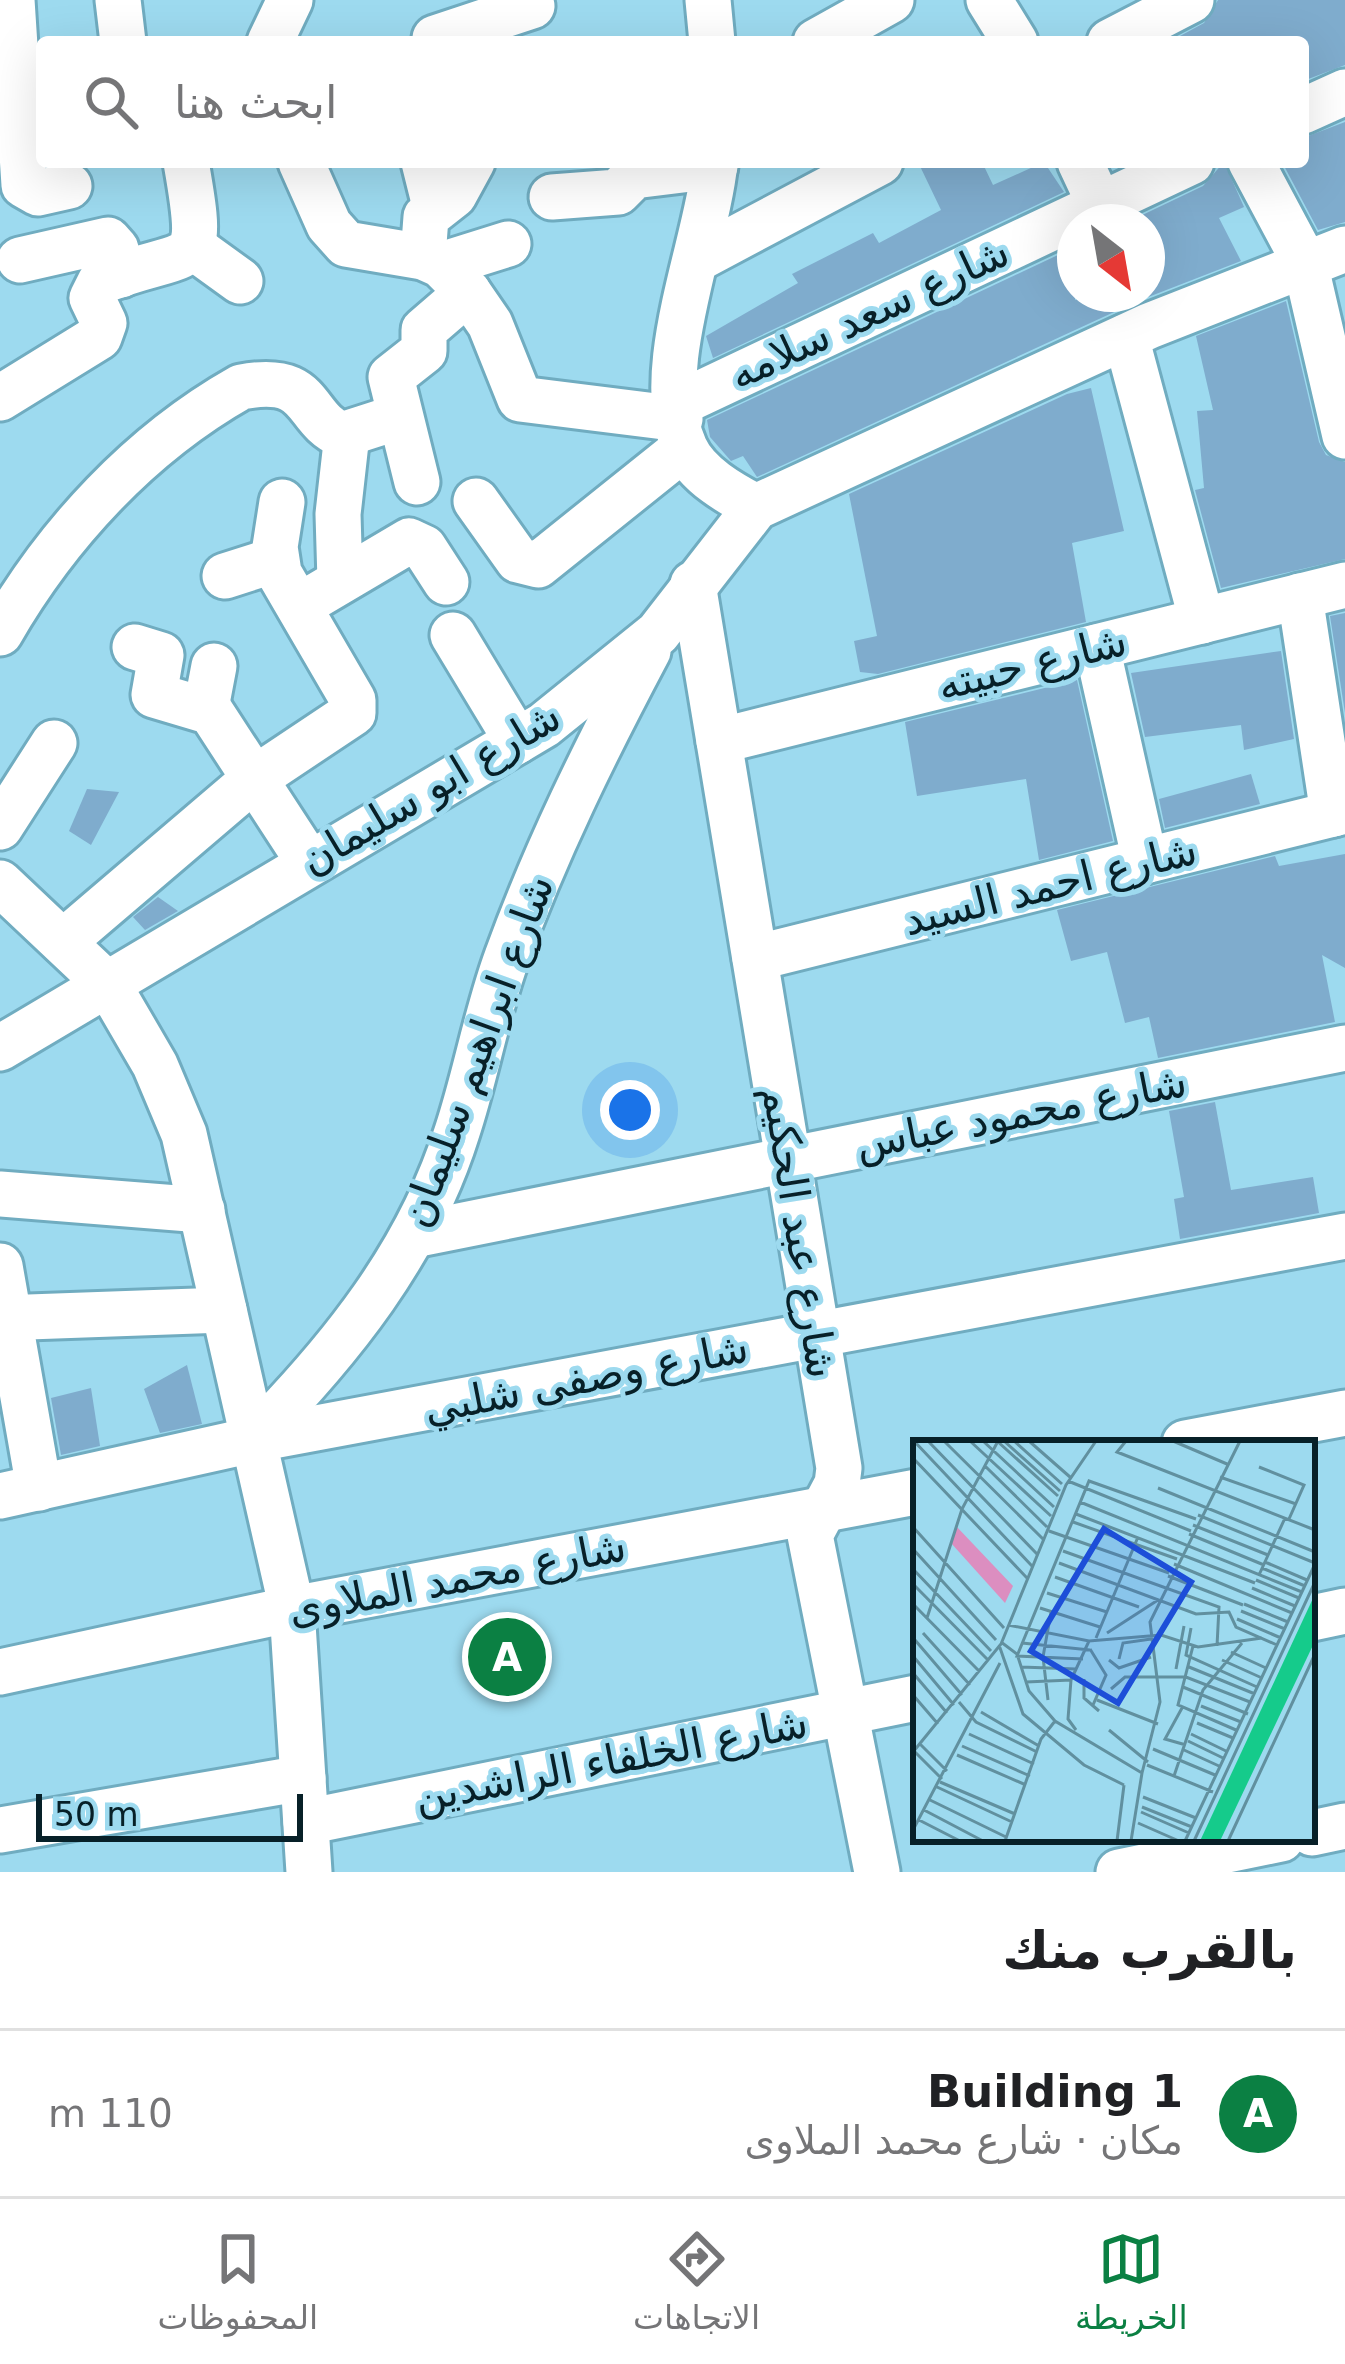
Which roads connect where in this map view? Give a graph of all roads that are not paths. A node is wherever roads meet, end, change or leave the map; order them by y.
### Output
1 (12, 0) edge
2 (118, 0) edge
3 (290, 0) edge
4 (708, 0) edge
5 (891, 0) edge
6 (989, 0) edge
7 (1177, 13) edge
8 (537, 15) edge
9 (122, 36) edge
10 (273, 36) edge
11 (444, 36) edge
12 (711, 36) edge
13 (827, 36) edge
14 (1012, 36) edge
15 (1124, 36) edge
16 (1345, 92) edge
17 (1309, 108) edge
18 (187, 168) edge
19 (304, 168) edge
20 (426, 168) edge
21 (469, 168) edge
22 (687, 168) edge
23 (714, 168) edge
24 (869, 168) edge
25 (1083, 168) edge
26 (1181, 168) edge
27 (1256, 168) edge
28 (69, 186) dead end
29 (552, 197) dead end
30 (1100, 204) edge
31 (1119, 204) edge
32 (436, 206) junction
33 (1057, 236) edge
34 (508, 244) dead end
35 (193, 247) junction
36 (1325, 256) edge
37 (699, 258) junction
38 (20, 260) dead end
39 (444, 271) junction
40 (121, 274) junction
41 (240, 281) dead end
42 (1137, 319) edge
43 (0, 398) edge
44 (398, 416) junction
45 (681, 424) junction
46 (347, 434) junction
47 (1345, 436) edge
48 (417, 482) dead end
49 (476, 501) dead end
50 (282, 502) dead end
51 (756, 507) junction
52 (275, 560) junction
53 (225, 576) dead end
54 (340, 581) junction
55 (446, 582) dead end
56 (693, 584) junction
57 (1345, 586) edge
58 (1300, 596) junction
59 (299, 606) junction
60 (1202, 621) junction
61 (658, 632) junction
62 (0, 633) edge
63 (453, 634) dead end
64 (135, 647) dead end
65 (1097, 647) junction
66 (518, 741) junction
67 (718, 741) junction
68 (54, 743) dead end
69 (254, 779) junction
70 (1339, 813) edge
71 (0, 827) edge
72 (308, 861) junction
73 (1145, 861) junction
74 (0, 883) edge
75 (63, 942) junction
76 (754, 958) junction
77 (109, 986) junction
78 (0, 1048) edge
79 (1345, 1048) edge
80 (788, 1160) junction
81 (3, 1181) edge
82 (202, 1210) junction
83 (414, 1235) junction
84 (1345, 1237) edge
85 (0, 1266) edge
86 (224, 1310) junction
87 (5, 1318) edge
88 (817, 1335) junction
89 (1345, 1413) edge
90 (252, 1440) junction
91 (1209, 1440) edge
92 (20, 1492) edge
93 (913, 1493) edge
94 (821, 1509) junction
95 (292, 1609) junction
96 (1345, 1611) edge
97 (1315, 1617) edge
98 (0, 1672) edge
99 (913, 1699) edge
100 (845, 1712) junction
101 (304, 1800) junction
102 (1345, 1826) edge
103 (0, 1830) edge
104 (1315, 1832) edge
105 (1266, 1842) edge
106 (1297, 1842) edge
107 (309, 1872) edge
108 (877, 1872) edge
109 (1119, 1872) edge
110 (1303, 1872) edge

1 - 28 street
2 - 9 street
3 - 10 street
4 - 12 street
5 - 13 street
6 - 14 street
7 - 15 street
8 - 11 street
16 - 17 street
18 - 35 street
19 - 39 street
20 - 32 street
21 - 32 street
22 - 29 street
23 - 37 street
24 - 37 street
25 - 30 street
26 - 31 street, شارع سعد سلامه
27 - 36 street
32 - 39 street
33 - 45 street, شارع سعد سلامه
34 - 39 street
35 - 40 street
35 - 41 street
36 - 42 street, شارع ابو سليمان
36 - 47 street
37 - 45 street
38 - 40 street
39 - 44 street
39 - 45 street
40 - 43 street
42 - 51 street, شارع ابو سليمان
42 - 60 street
44 - 46 street
44 - 48 street
45 - 49 street, شارع سعد سلامه
45 - 51 street
46 - 54 street
46 - 62 street
50 - 52 street
51 - 56 street, شارع ابو سليمان
52 - 53 street
52 - 59 street
54 - 55 street
54 - 59 street
56 - 61 street, شارع ابو سليمان
56 - 67 street, شارع عبد الحكيم
57 - 58 street, شارع حبيته
58 - 60 street, شارع حبيته
58 - 70 street
59 - 69 street
60 - 65 street, شارع حبيته
61 - 66 street, شارع ابو سليمان
61 - 83 street, شارع ابراهيم سليمان
63 - 66 street
64 - 69 street
65 - 67 street, شارع حبيته
65 - 73 street
66 - 72 street, شارع ابو سليمان
67 - 76 street, شارع عبد الحكيم
68 - 71 street
69 - 72 street
69 - 75 street
70 - 73 street, شارع احمد السيد
72 - 77 street, شارع ابو سليمان
73 - 76 street, شارع احمد السيد
74 - 75 street
75 - 77 street
76 - 80 street, شارع عبد الحكيم
77 - 78 street, شارع ابو سليمان
77 - 82 street
79 - 80 street, شارع محمود عباس
80 - 83 street, شارع محمود عباس
80 - 88 street, شارع عبد الحكيم
81 - 82 street
82 - 86 street
83 - 90 street, شارع ابراهيم سليمان
84 - 88 street, شارع وصفى شلبي
85 - 87 street
86 - 87 street
86 - 90 street
87 - 92 street
88 - 90 street, شارع وصفى شلبي
88 - 94 street, شارع عبد الحكيم
89 - 91 street
90 - 92 street, شارع وصفى شلبي
90 - 95 street
93 - 94 street, شارع محمد الملاوى
94 - 95 street, شارع محمد الملاوى
94 - 100 street, شارع عبد الحكيم
95 - 98 street, شارع محمد الملاوى
95 - 101 street
96 - 97 street
99 - 100 street, شارع الخلفاء الراشدين
100 - 101 street, شارع الخلفاء الراشدين
100 - 108 street, شارع عبد الحكيم
101 - 103 street, شارع الخلفاء الراشدين
101 - 107 street
102 - 104 street
105 - 109 street
106 - 110 street

